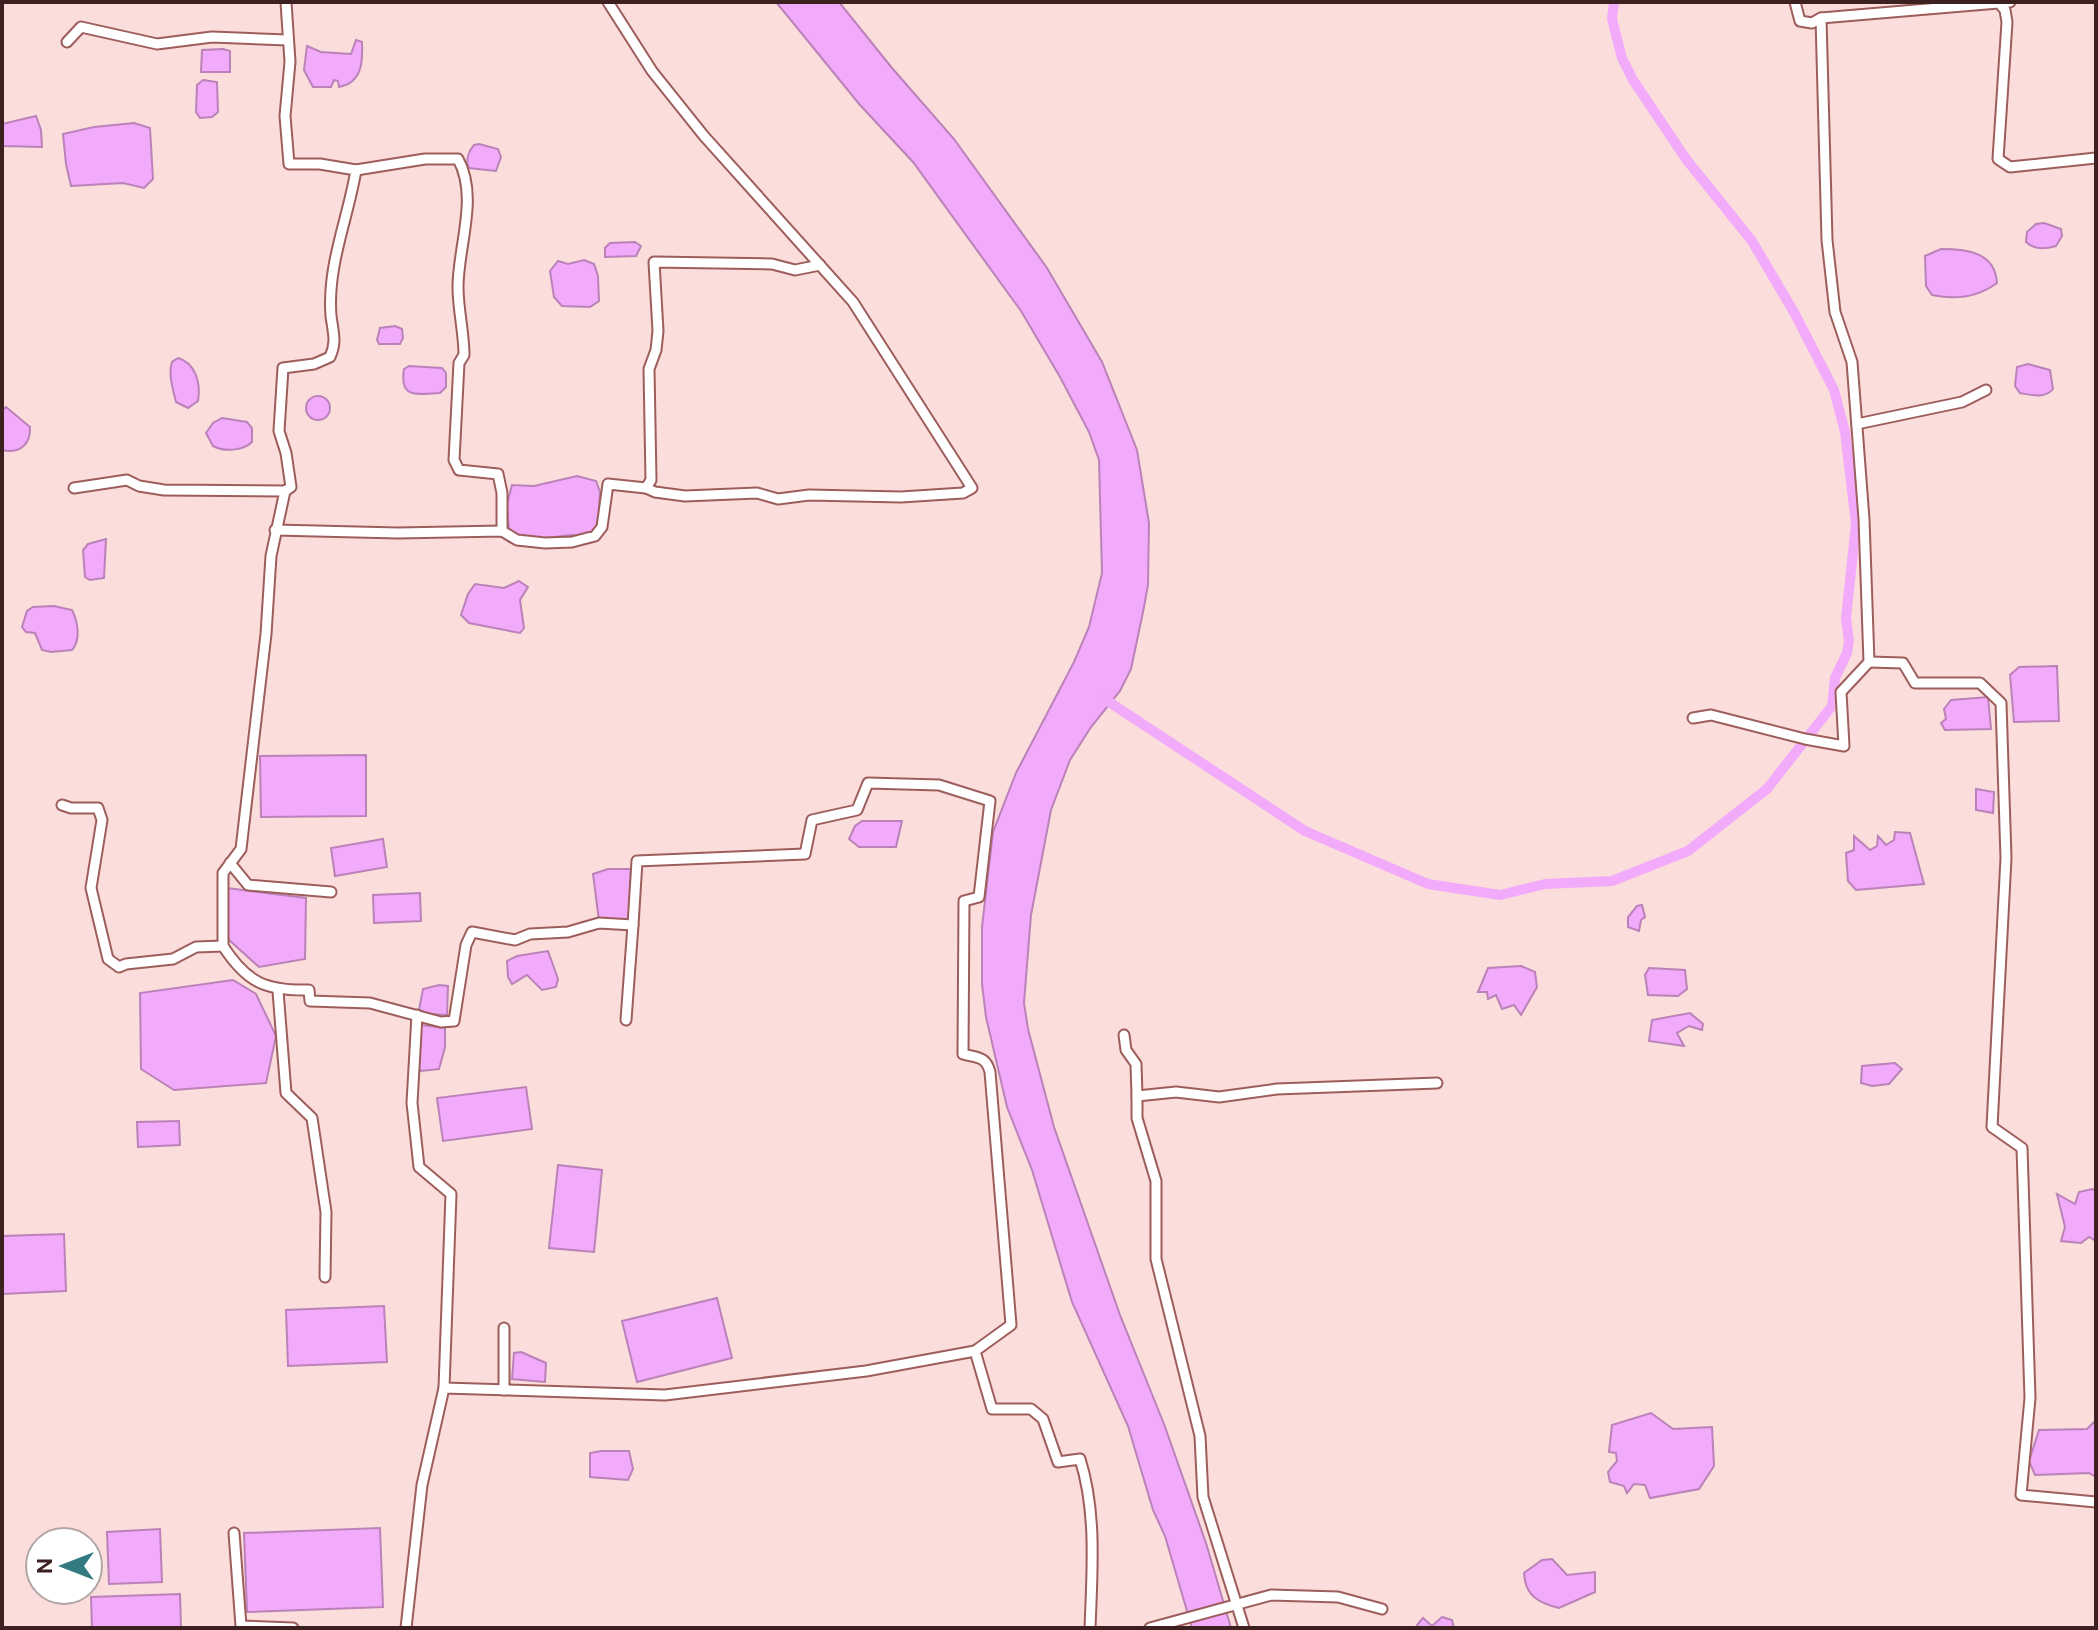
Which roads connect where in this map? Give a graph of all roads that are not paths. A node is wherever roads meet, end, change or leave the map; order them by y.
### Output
1 (286, 2) edge
2 (608, 2) edge
3 (1795, 2) edge
4 (2010, 2) edge
5 (1999, 3) edge
6 (1821, 18) junction
7 (288, 40) junction
8 (67, 42) dead end
9 (2096, 158) edge
10 (356, 170) junction
11 (820, 265) junction
12 (1986, 390) dead end
13 (1857, 424) junction
14 (74, 488) dead end
15 (646, 488) junction
16 (285, 491) junction
17 (275, 530) junction
18 (502, 531) junction
19 (1869, 662) junction
20 (1693, 718) dead end
21 (62, 805) dead end
22 (230, 863) junction
23 (331, 892) dead end
24 (633, 925) junction
25 (223, 946) junction
26 (278, 991) junction
27 (417, 1015) junction
28 (626, 1020) dead end
29 (1124, 1035) dead end
30 (1437, 1083) dead end
31 (1137, 1096) junction
32 (325, 1277) dead end
33 (504, 1328) dead end
34 (975, 1351) junction
35 (444, 1388) junction
36 (504, 1390) junction
37 (2096, 1502) edge
38 (234, 1533) dead end
39 (1235, 1607) junction
40 (1382, 1609) dead end
41 (293, 1628) edge
42 (406, 1628) edge
43 (1090, 1628) edge
44 (1150, 1628) edge
45 (1244, 1628) edge

1 - 7 street
2 - 11 street
3 - 6 street
4 - 5 street
5 - 6 street
5 - 9 street
6 - 13 street
7 - 8 street
7 - 10 street
10 - 16 street
10 - 18 street
11 - 15 street
11 - 15 street
12 - 13 street
13 - 19 street
14 - 16 street
15 - 18 street
16 - 17 street
17 - 18 street
17 - 22 street
19 - 20 street
19 - 37 street
21 - 25 street
22 - 23 street
22 - 25 street
24 - 27 street
24 - 28 street
24 - 34 street
25 - 26 street
26 - 27 street
26 - 32 street
27 - 35 street
29 - 31 street
30 - 31 street
31 - 39 street
33 - 36 street
34 - 36 street
34 - 43 street
35 - 36 street
35 - 42 street
38 - 41 street
39 - 40 street
39 - 44 street
39 - 45 street

